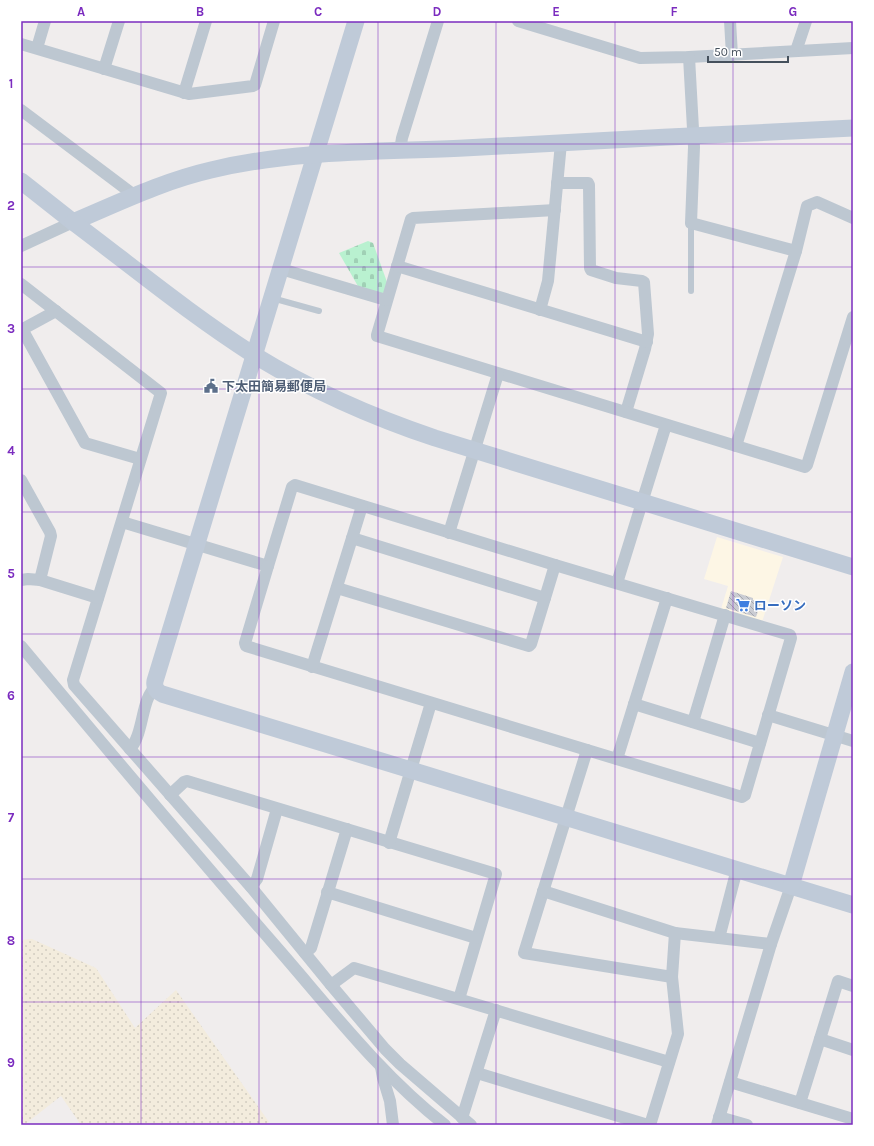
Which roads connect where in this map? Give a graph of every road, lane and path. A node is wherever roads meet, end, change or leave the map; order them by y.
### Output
1 (45, 21) edge
2 (119, 21) edge
3 (206, 21) edge
4 (274, 21) edge
5 (356, 21) edge
6 (438, 21) edge
7 (518, 21) edge
8 (730, 21) edge
9 (806, 21) edge
10 (21, 44) edge
11 (37, 48) junction
12 (853, 48) edge
13 (796, 51) junction
14 (732, 55) junction
15 (689, 57) junction
16 (104, 69) junction
17 (184, 92) junction
18 (21, 110) edge
19 (853, 128) edge
20 (694, 135) junction
21 (561, 143) junction
22 (400, 151) junction
23 (316, 154) junction
24 (21, 182) edge
25 (557, 183) junction
26 (134, 197) junction
27 (554, 210) junction
28 (853, 218) edge
29 (73, 222) junction
30 (691, 223) junction
31 (21, 246) edge
32 (796, 252) junction
33 (397, 266) junction
34 (281, 269) junction
35 (21, 284) edge
36 (691, 291) dead end
37 (272, 298) junction
38 (386, 300) junction
39 (540, 310) junction
40 (56, 311) junction
41 (319, 311) dead end
42 (853, 316) edge
43 (21, 329) edge
44 (647, 342) junction
45 (255, 355) junction
46 (498, 374) junction
47 (626, 412) junction
48 (666, 425) junction
49 (736, 446) junction
50 (474, 450) junction
51 (140, 460) junction
52 (21, 480) edge
53 (643, 502) junction
54 (362, 506) junction
55 (122, 522) junction
56 (449, 533) junction
57 (352, 538) junction
58 (197, 544) junction
59 (268, 566) junction
60 (555, 566) junction
61 (853, 567) edge
62 (21, 580) edge
63 (40, 580) junction
64 (617, 583) junction
65 (337, 588) junction
66 (98, 598) junction
67 (545, 598) junction
68 (667, 598) junction
69 (725, 616) junction
70 (21, 646) edge
71 (312, 667) junction
72 (853, 672) edge
73 (155, 688) junction
74 (431, 704) junction
75 (634, 704) junction
76 (768, 715) junction
77 (693, 722) junction
78 (835, 736) junction
79 (853, 741) edge
80 (760, 743) junction
81 (130, 749) junction
82 (587, 750) junction
83 (617, 759) junction
84 (412, 770) junction
85 (170, 795) junction
86 (277, 809) junction
87 (566, 817) junction
88 (347, 829) junction
89 (389, 843) junction
90 (738, 869) junction
91 (792, 886) junction
92 (251, 887) junction
93 (544, 891) junction
94 (328, 892) junction
95 (853, 905) edge
96 (675, 933) junction
97 (476, 938) junction
98 (719, 938) junction
99 (772, 944) junction
100 (305, 953) junction
101 (672, 977) junction
102 (331, 985) junction
103 (853, 986) edge
104 (459, 999) junction
105 (496, 1010) junction
106 (820, 1039) junction
107 (853, 1050) edge
108 (669, 1062) junction
109 (381, 1067) junction
110 (477, 1073) junction
111 (730, 1082) junction
112 (800, 1103) junction
113 (853, 1119) edge
114 (718, 1121) edge
115 (467, 1122) edge
116 (393, 1125) edge
117 (445, 1125) edge
118 (649, 1125) edge
119 (747, 1125) edge

1 - 11 street
2 - 16 street
3 - 17 street
4 - 17 street
5 - 23 street
6 - 22 street
7 - 15 street
8 - 14 street
9 - 13 street
10 - 11 street
11 - 16 street
12 - 13 street
13 - 14 street
14 - 15 street
15 - 20 street
16 - 17 street
18 - 26 street
19 - 20 street
20 - 21 street
20 - 30 street
21 - 22 street
21 - 25 street
22 - 23 street
23 - 26 street
23 - 34 street
24 - 29 street
25 - 27 street
25 - 44 street
26 - 29 street
27 - 33 street
27 - 39 street
28 - 32 street
29 - 31 street
29 - 45 street
30 - 32 street
30 - 36 lane
32 - 49 street
33 - 38 street
33 - 39 street
34 - 37 street
34 - 38 street
35 - 40 street
37 - 41 lane
37 - 45 street
38 - 46 street
39 - 44 street
40 - 43 street
40 - 51 street
42 - 49 street
43 - 51 street
44 - 47 street
45 - 50 street
45 - 58 street
46 - 47 street
46 - 50 street
47 - 48 street
48 - 49 street
48 - 53 street
50 - 53 street
50 - 56 street
51 - 55 street
52 - 63 street
53 - 61 street
53 - 64 street
54 - 56 street
54 - 57 street
54 - 59 street
55 - 58 street
55 - 66 street
56 - 60 street
57 - 65 street
57 - 67 street
58 - 59 street
58 - 73 street
59 - 71 street
60 - 64 street
60 - 67 street
62 - 63 street
63 - 66 street
64 - 68 street
65 - 67 street
65 - 71 street
66 - 81 street
68 - 69 street
68 - 75 street
69 - 76 street
69 - 77 street
70 - 109 street
71 - 74 street
72 - 78 street
73 - 81 street
73 - 84 street
74 - 82 street
74 - 84 street
75 - 77 street
75 - 83 street
76 - 78 street
76 - 80 street
77 - 80 street
78 - 79 street
78 - 91 street
80 - 83 street
81 - 85 street
82 - 83 street
82 - 87 street
84 - 87 street
84 - 89 street
85 - 86 street
85 - 92 street
86 - 88 street
86 - 92 street
87 - 90 street
87 - 93 street
88 - 89 street
88 - 94 street
89 - 97 street
90 - 91 street
90 - 98 street
91 - 95 street
91 - 99 street
92 - 100 street
93 - 96 street
93 - 101 street
94 - 97 street
94 - 100 street
96 - 98 street
96 - 101 street
97 - 104 street
98 - 99 street
99 - 111 street
100 - 102 street
101 - 108 street
102 - 104 street
102 - 115 street
103 - 106 street
104 - 105 street
105 - 108 street
105 - 110 street
106 - 107 street
106 - 112 street
108 - 118 street
109 - 116 street
109 - 117 street
110 - 115 street
110 - 118 street
111 - 112 street
111 - 114 street
112 - 113 street
114 - 119 street

